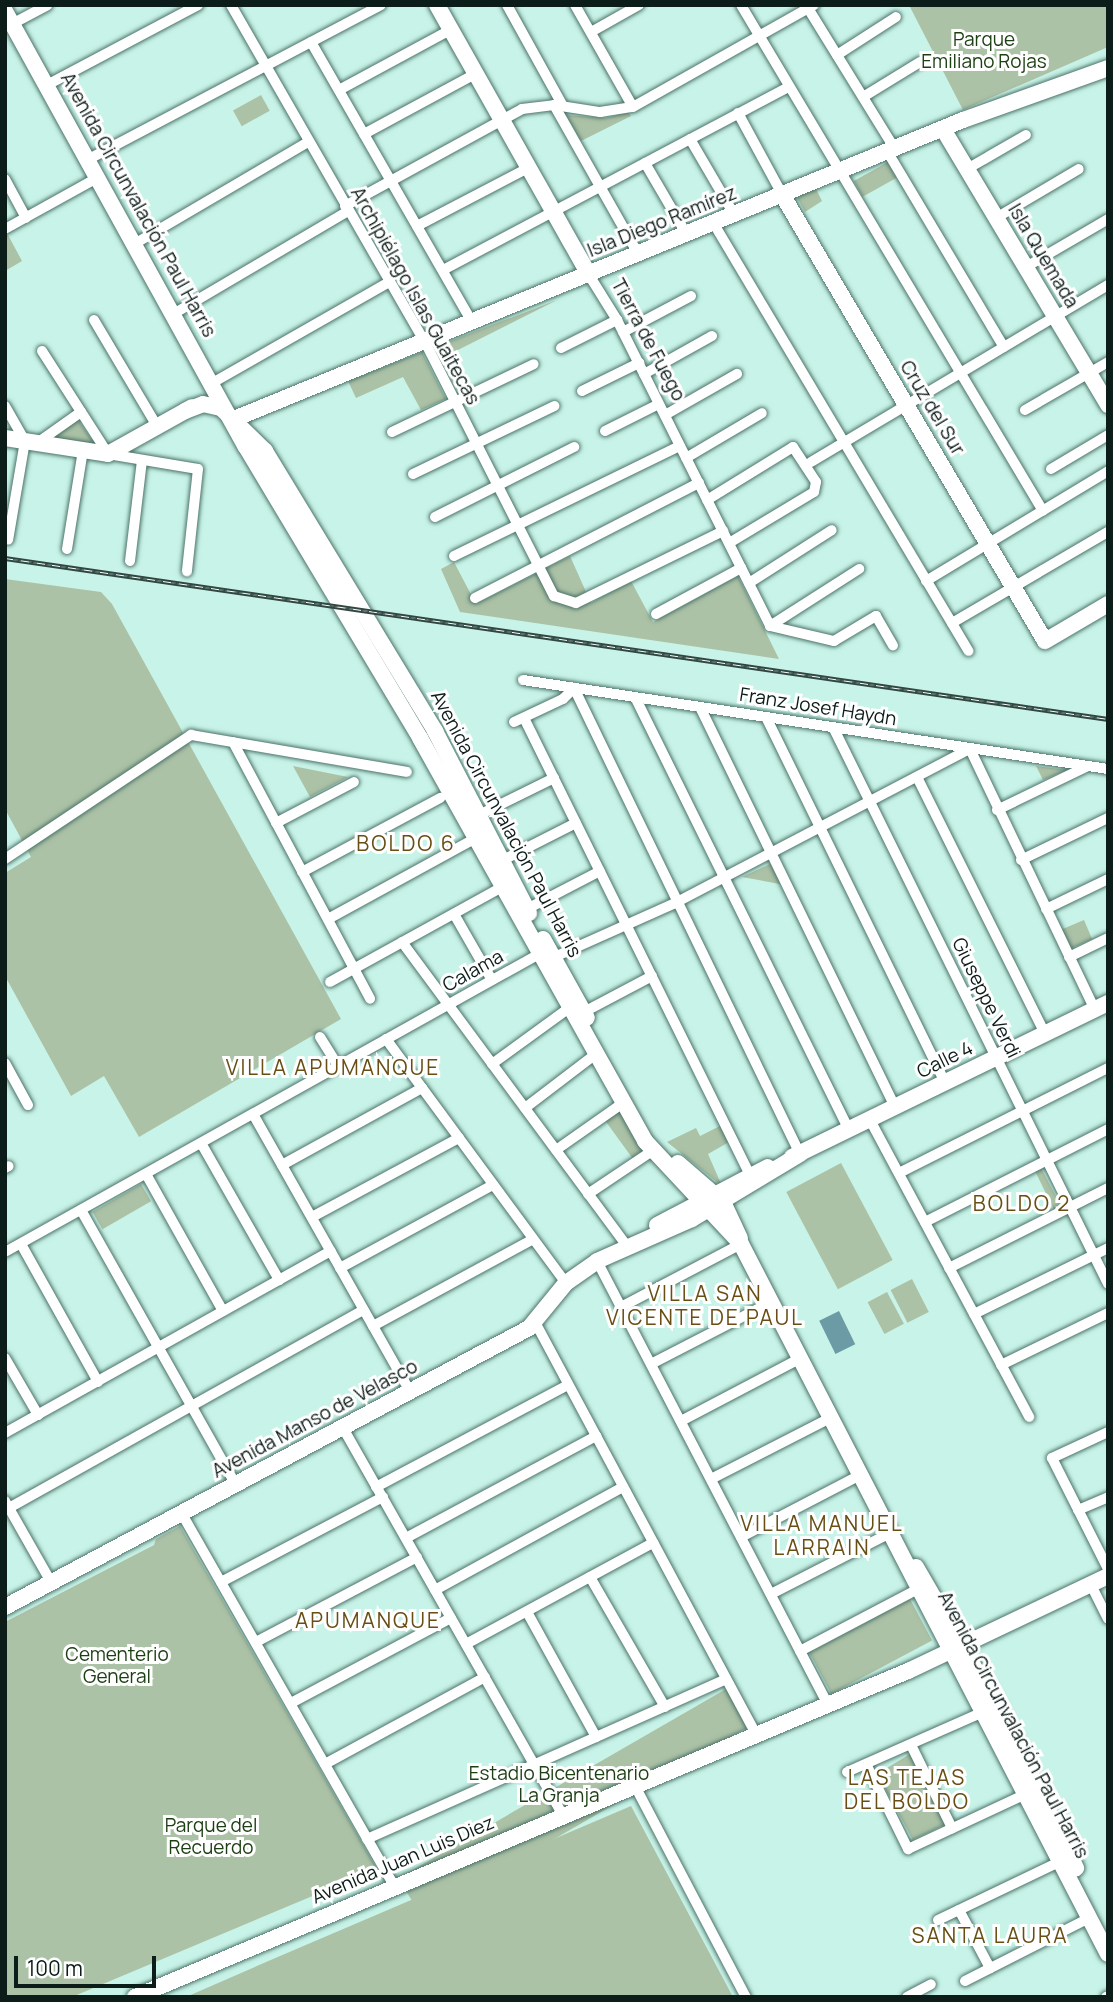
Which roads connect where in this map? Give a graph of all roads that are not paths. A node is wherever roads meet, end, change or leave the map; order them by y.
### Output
1 (47, 5) edge
2 (198, 5) edge
3 (231, 5) edge
4 (381, 5) edge
5 (437, 5) edge
6 (507, 5) edge
7 (575, 5) edge
8 (639, 5) edge
9 (741, 5) edge
10 (810, 6) edge
11 (9, 17) edge
12 (896, 17) dead end
13 (450, 30) junction
14 (591, 32) junction
15 (759, 37) junction
16 (312, 42) junction
17 (836, 55) junction
18 (920, 62) dead end
19 (265, 67) junction
20 (1108, 68) edge
21 (475, 74) junction
22 (1079, 78) junction
23 (1108, 80) edge
24 (47, 85) junction
25 (788, 87) junction
26 (339, 90) junction
27 (863, 97) junction
28 (559, 106) junction
29 (633, 107) junction
30 (738, 113) junction
31 (501, 120) junction
32 (943, 128) junction
33 (364, 134) junction
34 (1026, 135) dead end
35 (690, 139) junction
36 (308, 142) junction
37 (891, 150) junction
38 (89, 159) junction
39 (645, 163) junction
40 (528, 168) junction
41 (967, 169) junction
42 (1079, 169) dead end
43 (839, 172) junction
44 (99, 177) junction
45 (5, 178) edge
46 (391, 181) junction
47 (600, 186) junction
48 (783, 195) junction
49 (347, 209) junction
50 (553, 212) junction
51 (735, 215) junction
52 (26, 218) junction
53 (996, 218) junction
54 (1108, 219) edge
55 (714, 224) junction
56 (417, 226) junction
57 (5, 229) edge
58 (687, 235) junction
59 (136, 243) junction
60 (639, 255) junction
61 (1026, 267) junction
62 (443, 270) junction
63 (589, 275) junction
64 (389, 282) junction
65 (1108, 285) edge
66 (691, 296) dead end
67 (175, 313) junction
68 (1055, 317) junction
69 (94, 320) dead end
70 (617, 320) junction
71 (472, 322) junction
72 (623, 332) junction
73 (712, 336) dead end
74 (425, 342) junction
75 (1004, 347) junction
76 (561, 348) dead end
77 (42, 351) dead end
78 (1108, 362) edge
79 (639, 363) junction
80 (534, 364) dead end
81 (961, 372) junction
82 (1088, 373) junction
83 (644, 374) junction
84 (737, 374) dead end
85 (216, 387) junction
86 (582, 391) dead end
87 (455, 401) junction
88 (659, 404) junction
89 (906, 405) junction
90 (1108, 405) edge
91 (554, 406) dead end
92 (5, 407) edge
93 (1025, 410) dead end
94 (184, 411) junction
95 (81, 412) junction
96 (762, 414) dead end
97 (665, 415) junction
98 (234, 419) junction
99 (157, 426) junction
100 (605, 431) dead end
101 (391, 432) dead end
102 (1108, 435) edge
103 (5, 438) edge
104 (31, 442) junction
105 (844, 442) junction
106 (476, 443) junction
107 (680, 446) junction
108 (574, 447) dead end
109 (83, 450) junction
110 (108, 454) junction
111 (686, 458) junction
112 (142, 461) junction
113 (811, 462) dead end
114 (1051, 469) dead end
115 (1108, 471) edge
116 (412, 474) dead end
117 (699, 483) junction
118 (497, 485) junction
119 (707, 500) junction
120 (1043, 511) junction
121 (435, 517) dead end
122 (517, 525) junction
123 (832, 530) dead end
124 (723, 531) junction
125 (1108, 532) edge
126 (8, 540) dead end
127 (729, 543) junction
128 (988, 544) junction
129 (67, 549) dead end
130 (454, 556) dead end
131 (130, 561) dead end
132 (538, 566) junction
133 (741, 568) junction
134 (859, 569) dead end
135 (187, 571) dead end
136 (926, 581) junction
137 (749, 583) junction
138 (1014, 588) junction
139 (475, 598) dead end
140 (1106, 611) edge
141 (656, 614) dead end
142 (952, 623) junction
143 (770, 626) junction
144 (893, 645) dead end
145 (969, 651) dead end
146 (523, 680) dead end
147 (574, 688) junction
148 (635, 697) junction
149 (700, 707) junction
150 (766, 717) junction
151 (834, 727) junction
152 (233, 742) junction
153 (970, 749) junction
154 (1088, 766) junction
155 (1108, 769) edge
156 (407, 772) dead end
157 (918, 777) junction
158 (554, 778) junction
159 (355, 782) dead end
160 (440, 798) dead end
161 (870, 803) junction
162 (997, 810) junction
163 (477, 817) junction
164 (1108, 818) edge
165 (276, 823) junction
166 (576, 823) junction
167 (820, 830) junction
168 (476, 838) junction
169 (773, 854) junction
170 (5, 859) edge
171 (1021, 859) junction
172 (500, 860) junction
173 (600, 871) junction
174 (302, 872) junction
175 (724, 879) junction
176 (1108, 879) edge
177 (502, 887) junction
178 (676, 903) junction
179 (527, 909) junction
180 (1046, 909) junction
181 (454, 914) junction
182 (327, 919) junction
183 (627, 926) junction
184 (1108, 939) edge
185 (402, 942) junction
186 (546, 955) junction
187 (1069, 957) junction
188 (354, 969) junction
189 (652, 976) junction
190 (492, 980) junction
191 (330, 982) dead end
192 (370, 999) dead end
193 (448, 1005) junction
194 (1101, 1006) edge
195 (576, 1010) junction
196 (1045, 1034) junction
197 (320, 1037) dead end
198 (386, 1039) junction
199 (596, 1055) junction
200 (996, 1058) junction
201 (5, 1063) edge
202 (492, 1064) junction
203 (338, 1066) junction
204 (1108, 1068) edge
205 (945, 1083) junction
206 (422, 1088) junction
207 (623, 1103) junction
208 (28, 1105) dead end
209 (895, 1107) junction
210 (525, 1108) junction
211 (1022, 1110) junction
212 (253, 1114) junction
213 (870, 1120) junction
214 (1108, 1129) edge
215 (849, 1130) junction
216 (458, 1138) junction
217 (201, 1143) junction
218 (556, 1150) junction
219 (652, 1152) junction
220 (800, 1154) junction
221 (1046, 1160) junction
222 (282, 1165) junction
223 (899, 1173) junction
224 (146, 1174) junction
225 (750, 1175) junction
226 (493, 1185) junction
227 (1108, 1188) edge
228 (588, 1194) junction
229 (713, 1201) junction
230 (1069, 1207) junction
231 (81, 1210) junction
232 (312, 1217) junction
233 (925, 1222) junction
234 (533, 1239) junction
235 (21, 1244) junction
236 (741, 1244) junction
237 (626, 1246) junction
238 (1108, 1248) edge
239 (331, 1251) junction
240 (5, 1252) edge
241 (1094, 1255) junction
242 (597, 1261) junction
243 (340, 1268) junction
244 (949, 1269) junction
245 (279, 1280) junction
246 (566, 1283) junction
247 (1108, 1284) edge
248 (771, 1302) junction
249 (621, 1307) junction
250 (364, 1310) junction
251 (223, 1311) junction
252 (1108, 1313) edge
253 (974, 1314) junction
254 (535, 1322) junction
255 (373, 1326) junction
256 (159, 1347) junction
257 (5, 1358) edge
258 (801, 1358) junction
259 (651, 1364) junction
260 (1001, 1365) junction
261 (98, 1382) junction
262 (568, 1385) junction
263 (410, 1392) junction
264 (192, 1406) junction
265 (38, 1415) junction
266 (832, 1417) junction
267 (1029, 1417) dead end
268 (681, 1421) junction
269 (343, 1428) junction
270 (1108, 1432) edge
271 (5, 1433) edge
272 (596, 1436) junction
273 (862, 1474) junction
274 (710, 1479) junction
275 (236, 1485) junction
276 (376, 1487) junction
277 (623, 1487) junction
278 (383, 1497) junction
279 (1108, 1497) edge
280 (7, 1505) edge
281 (1078, 1510) junction
282 (182, 1514) junction
283 (892, 1532) junction
284 (741, 1536) junction
285 (406, 1538) junction
286 (653, 1543) junction
287 (903, 1552) junction
288 (416, 1557) junction
289 (1108, 1569) edge
290 (1108, 1576) edge
291 (590, 1577) junction
292 (221, 1582) junction
293 (51, 1583) junction
294 (1090, 1583) junction
295 (918, 1589) junction
296 (435, 1590) junction
297 (771, 1594) junction
298 (5, 1607) edge
299 (527, 1612) junction
300 (451, 1618) junction
301 (1108, 1619) edge
302 (256, 1642) junction
303 (466, 1644) junction
304 (955, 1644) junction
305 (800, 1650) junction
306 (485, 1678) junction
307 (726, 1679) junction
308 (827, 1702) junction
309 (290, 1703) junction
310 (665, 1707) junction
311 (983, 1712) junction
312 (755, 1733) junction
313 (596, 1737) junction
314 (911, 1745) junction
315 (325, 1764) junction
316 (534, 1764) junction
317 (867, 1766) junction
318 (847, 1772) dead end
319 (634, 1784) junction
320 (1026, 1794) junction
321 (563, 1815) junction
322 (952, 1828) junction
323 (367, 1839) junction
324 (1060, 1861) junction
325 (394, 1887) junction
326 (959, 1910) junction
327 (1089, 1918) junction
328 (938, 1920) dead end
329 (1108, 1931) edge
330 (1108, 1954) edge
331 (990, 1968) junction
332 (965, 1981) dead end
333 (931, 1984) dead end
334 (135, 1997) edge
335 (746, 1997) edge
336 (907, 1997) edge

1 - 11 street
2 - 24 street
3 - 19 street, Archipiélago Islas Guaitecas
4 - 16 street
5 - 13 main road, Tierra de Fuego
6 - 28 street
7 - 14 street
8 - 14 street
9 - 15 street
10 - 15 street
10 - 17 street
11 - 24 main road, Avenida Circunvalación Paul Harris
12 - 17 street
13 - 21 main road, Tierra de Fuego
13 - 26 street
14 - 29 street
15 - 25 street
15 - 29 street
16 - 19 street
16 - 26 street
17 - 27 street
18 - 27 street
19 - 36 street, Archipiélago Islas Guaitecas
19 - 38 street
20 - 22 main road, Isla Diego Ramírez
21 - 31 main road, Tierra de Fuego
21 - 33 street
22 - 23 main road
22 - 32 main road, Isla Diego Ramírez
24 - 38 main road, Avenida Circunvalación Paul Harris
25 - 30 street
25 - 43 street
26 - 33 street
27 - 37 street
28 - 29 street
28 - 31 street
28 - 47 street
30 - 35 street
30 - 48 street
31 - 40 main road, Tierra de Fuego
31 - 46 street
32 - 37 main road, Isla Diego Ramírez
32 - 41 main road, Isla Quemada
33 - 46 street
34 - 41 street
35 - 39 street
35 - 51 street
36 - 49 street, Archipiélago Islas Guaitecas
36 - 59 street
37 - 43 main road, Isla Diego Ramírez
37 - 75 street
38 - 44 main road, Avenida Circunvalación Paul Harris
39 - 47 street
39 - 58 street
40 - 50 main road, Tierra de Fuego
40 - 56 street
41 - 53 main road, Isla Quemada
42 - 53 street
43 - 48 main road, Isla Diego Ramírez
43 - 81 street
44 - 52 street
44 - 59 main road, Avenida Circunvalación Paul Harris
45 - 52 street
46 - 49 street
46 - 56 street
47 - 50 street
47 - 60 street
48 - 51 main road, Isla Diego Ramírez
48 - 89 main road, Cruz del Sur
49 - 64 street, Archipiélago Islas Guaitecas
49 - 67 street
50 - 62 street
50 - 63 main road, Tierra de Fuego
51 - 55 main road, Isla Diego Ramírez
52 - 57 street
53 - 61 main road, Isla Quemada
54 - 61 street
55 - 58 main road, Isla Diego Ramírez
55 - 105 street
56 - 62 street
58 - 60 main road, Isla Diego Ramírez
59 - 67 main road, Avenida Circunvalación Paul Harris
60 - 63 main road, Isla Diego Ramírez
61 - 68 main road, Isla Quemada
62 - 71 street
63 - 70 street, Tierra de Fuego
63 - 71 main road, Isla Diego Ramírez
64 - 74 street, Archipiélago Islas Guaitecas
64 - 85 street
65 - 68 street
66 - 72 street
67 - 85 main road, Avenida Circunvalación Paul Harris
68 - 75 street
68 - 82 main road, Isla Quemada
69 - 99 street
70 - 72 street, Tierra de Fuego
70 - 76 street
71 - 74 main road, Isla Diego Ramírez
72 - 79 street, Tierra de Fuego
73 - 83 street
74 - 87 street, Archipiélago Islas Guaitecas
74 - 98 main road, Isla Diego Ramírez
75 - 81 street
77 - 95 street
78 - 82 street
79 - 83 street, Tierra de Fuego
79 - 86 street
80 - 87 street
81 - 89 street
81 - 120 street
82 - 90 main road, Isla Quemada
82 - 93 street
83 - 88 street, Tierra de Fuego
84 - 97 street
85 - 94 main road
85 - 98 main road, Avenida Circunvalación Paul Harris
87 - 101 street
87 - 106 street, Archipiélago Islas Guaitecas
88 - 97 street, Tierra de Fuego
88 - 100 street
89 - 105 street
89 - 128 main road, Cruz del Sur
91 - 106 street
92 - 104 street
94 - 98 main road
94 - 99 main road
95 - 104 street
95 - 110 street
96 - 111 street
97 - 107 street, Tierra de Fuego
98 - 163 main road, Avenida Circunvalación Paul Harris
98 - 168 main road, Avenida Circunvalación Paul Harris
99 - 110 main road
102 - 114 street
103 - 104 main road
104 - 109 main road
104 - 126 street
105 - 113 street
105 - 136 street
106 - 116 street
106 - 118 street, Archipiélago Islas Guaitecas
107 - 111 street, Tierra de Fuego
107 - 122 street
108 - 118 street
109 - 110 main road
109 - 129 street
110 - 112 street
111 - 117 street, Tierra de Fuego
112 - 131 street
112 - 135 street
115 - 120 street
117 - 119 street, Tierra de Fuego
117 - 132 street
118 - 121 street
118 - 122 street, Archipiélago Islas Guaitecas
119 - 124 street, Tierra de Fuego
119 - 127 street
120 - 128 street
122 - 130 street
122 - 132 street, Archipiélago Islas Guaitecas
123 - 137 street
124 - 127 street, Tierra de Fuego
124 - 132 street, Archipiélago Islas Guaitecas
125 - 138 street
127 - 133 street, Tierra de Fuego
128 - 136 street
128 - 138 main road, Cruz del Sur
132 - 139 street
133 - 137 street, Tierra de Fuego
133 - 141 street
134 - 143 street
136 - 142 street
137 - 143 street, Tierra de Fuego
138 - 140 main road, Cruz del Sur
138 - 142 street
142 - 145 street
143 - 144 street
146 - 147 street, Franz Josef Haydn
147 - 148 street, Franz Josef Haydn
147 - 158 street
147 - 178 street
148 - 149 street, Franz Josef Haydn
148 - 175 street
149 - 150 street, Franz Josef Haydn
149 - 169 street
150 - 151 street, Franz Josef Haydn
150 - 167 street
151 - 153 street, Franz Josef Haydn
151 - 161 street, Giuseppe Verdi
152 - 156 street
152 - 165 street
152 - 170 street
153 - 154 street, Franz Josef Haydn
153 - 157 street, Calama
153 - 162 street
154 - 155 street, Franz Josef Haydn
154 - 162 street
157 - 161 street, Calama
157 - 196 street
158 - 163 street
158 - 166 street
159 - 165 street
160 - 174 street
161 - 167 street, Calama
161 - 200 street, Giuseppe Verdi
162 - 171 street
163 - 172 main road, Avenida Circunvalación Paul Harris
164 - 171 street
165 - 174 street
166 - 172 street
166 - 173 street
167 - 169 street, Calama
167 - 205 street
168 - 177 main road, Avenida Circunvalación Paul Harris
168 - 182 street
169 - 175 street, Calama
169 - 209 street
171 - 180 street
172 - 179 main road, Avenida Circunvalación Paul Harris
173 - 179 street
173 - 183 street
174 - 182 street
175 - 178 street, Calama
175 - 215 street
176 - 180 street
177 - 181 street
177 - 186 main road, Avenida Circunvalación Paul Harris
178 - 183 street, Calama
178 - 220 street
179 - 186 main road, Avenida Circunvalación Paul Harris
180 - 187 street
181 - 185 street
181 - 190 street
182 - 188 street
183 - 186 street, Calama
183 - 189 street
184 - 187 street
185 - 188 street
185 - 193 street
186 - 190 street, Calama
186 - 195 main road, Avenida Circunvalación Paul Harris
187 - 194 street
188 - 191 street
188 - 192 street
189 - 195 street
189 - 225 street
190 - 193 street, Calama
193 - 198 street, Calama
193 - 202 street
194 - 196 main road, Calle 4
195 - 199 main road, Avenida Circunvalación Paul Harris
195 - 202 street
195 - 229 main road, Avenida Circunvalación Paul Harris
196 - 200 main road, Calle 4
197 - 203 street
198 - 203 street, Calama
198 - 206 street
199 - 207 main road, Avenida Circunvalación Paul Harris
199 - 210 street
200 - 205 main road, Calle 4
200 - 211 street, Giuseppe Verdi
201 - 208 street
202 - 210 street
203 - 212 street, Calama
204 - 211 street
205 - 209 main road, Calle 4
206 - 216 street
206 - 222 street
207 - 218 street
207 - 219 main road, Avenida Circunvalación Paul Harris
209 - 213 main road, Calle 4
210 - 218 street
211 - 221 street, Giuseppe Verdi
211 - 223 street
212 - 217 street, Calama
212 - 222 street
213 - 215 main road, Calle 4
213 - 223 street
214 - 221 street
215 - 220 main road, Calle 4
216 - 226 street
216 - 232 street
217 - 224 street, Calama
217 - 245 street
218 - 228 street
219 - 228 street
219 - 229 main road, Avenida Circunvalación Paul Harris
220 - 225 main road, Calle 4
220 - 229 main road, Calle 4
221 - 230 street, Giuseppe Verdi
221 - 233 street
222 - 232 street
223 - 233 street
224 - 231 street, Calama
224 - 251 street
225 - 229 main road, Calle 4
226 - 234 street
226 - 243 street
227 - 230 street
228 - 237 street
229 - 236 main road, Avenida Circunvalación Paul Harris
229 - 237 main road, Avenida Manso de Velasco
230 - 241 street, Giuseppe Verdi
230 - 244 street
231 - 235 street, Calama
231 - 256 street
232 - 239 street
233 - 244 street
234 - 246 street
234 - 255 street
235 - 240 street, Calama
235 - 261 street
236 - 248 main road, Avenida Circunvalación Paul Harris
236 - 249 street
237 - 242 main road, Avenida Manso de Velasco
238 - 241 street
239 - 243 street
239 - 245 street
241 - 247 street, Giuseppe Verdi
241 - 253 street
242 - 246 main road, Avenida Manso de Velasco
242 - 249 street
243 - 250 street
244 - 253 street
245 - 251 street
246 - 254 main road, Avenida Manso de Velasco
248 - 258 main road, Avenida Circunvalación Paul Harris
248 - 259 street
249 - 259 street
250 - 255 street
250 - 264 street
251 - 256 street
252 - 260 street
253 - 260 street
254 - 262 street
254 - 263 main road, Avenida Manso de Velasco
255 - 263 street
256 - 261 street
256 - 264 street
257 - 265 street
258 - 266 main road, Avenida Circunvalación Paul Harris
258 - 268 street
259 - 268 street
260 - 267 street
261 - 265 street
262 - 272 street
262 - 276 street
263 - 269 main road, Avenida Manso de Velasco
264 - 275 street
264 - 280 street
265 - 271 street
266 - 273 main road, Avenida Circunvalación Paul Harris
266 - 274 street
268 - 274 street
269 - 275 main road, Avenida Manso de Velasco
269 - 276 street
270 - 281 street
272 - 277 street
272 - 285 street
273 - 283 main road, Avenida Circunvalación Paul Harris
273 - 284 street
274 - 284 street
275 - 282 main road, Avenida Manso de Velasco
276 - 278 street
277 - 286 street
277 - 296 street
278 - 285 street
278 - 292 street
279 - 281 street
280 - 293 street
281 - 289 street
282 - 292 street
282 - 293 main road, Avenida Manso de Velasco
283 - 287 main road, Avenida Circunvalación Paul Harris
283 - 297 street
284 - 297 street
285 - 288 street
286 - 291 street
286 - 307 street
287 - 295 main road, Avenida Circunvalación Paul Harris
287 - 304 main road, Avenida Circunvalación Paul Harris
288 - 296 street
288 - 302 street
290 - 294 main road, Avenida Juan Luis Diez
291 - 299 street
291 - 310 street
292 - 302 street
293 - 298 main road, Avenida Manso de Velasco
294 - 301 street
294 - 304 main road, Avenida Juan Luis Diez
295 - 304 main road, Avenida Circunvalación Paul Harris
295 - 305 street
296 - 300 street
297 - 305 street
299 - 303 street
299 - 313 street
300 - 303 street
300 - 309 street
302 - 309 street
303 - 306 street
304 - 308 main road, Avenida Juan Luis Diez
304 - 311 main road, Avenida Circunvalación Paul Harris
304 - 329 main road, Avenida Circunvalación Paul Harris
305 - 308 street
306 - 315 street
306 - 316 street
307 - 310 street
307 - 312 street
308 - 312 main road, Avenida Juan Luis Diez
309 - 315 street
310 - 313 street
311 - 314 street
311 - 320 main road, Avenida Circunvalación Paul Harris
312 - 319 main road, Avenida Juan Luis Diez
313 - 316 street
314 - 317 street
314 - 322 street
315 - 323 street
316 - 321 street
316 - 323 street
317 - 318 street
317 - 322 street
319 - 321 main road, Avenida Juan Luis Diez
319 - 335 street
320 - 322 street
320 - 324 main road, Avenida Circunvalación Paul Harris
321 - 325 main road, Avenida Juan Luis Diez
323 - 325 street
324 - 326 street
324 - 327 main road, Avenida Circunvalación Paul Harris
325 - 334 main road, Avenida Juan Luis Diez
326 - 328 street
326 - 331 street
327 - 330 main road, Avenida Circunvalación Paul Harris
327 - 331 street
331 - 332 street
333 - 336 street

